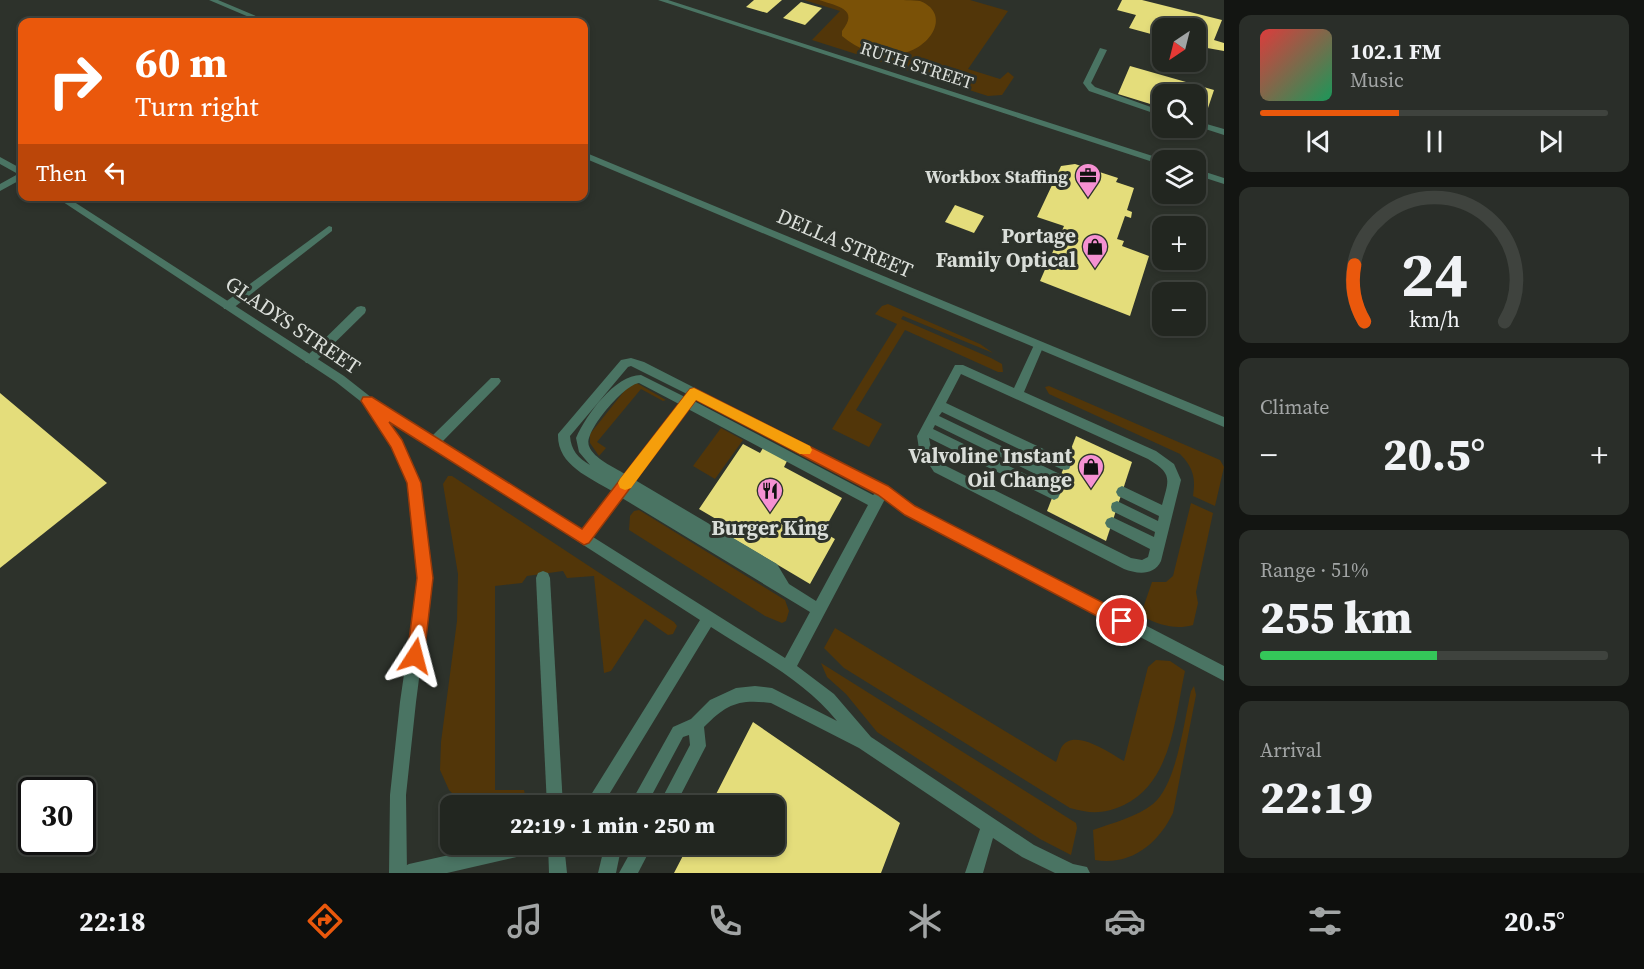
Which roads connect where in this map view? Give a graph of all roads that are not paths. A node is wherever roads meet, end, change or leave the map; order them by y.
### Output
1 (212, 0) edge
2 (662, 0) edge
3 (256, 18) edge
4 (1104, 50) dead end
5 (1152, 111) edge
6 (1206, 126) edge
7 (1224, 132) edge
8 (588, 157) edge
9 (1152, 159) edge
10 (0, 160) edge
11 (18, 172) edge
12 (1206, 176) edge
13 (18, 177) edge
14 (1224, 182) edge
15 (0, 188) edge
16 (66, 201) edge
17 (329, 229) dead end
18 (228, 306) junction
19 (361, 310) dead end
20 (1039, 345) junction
21 (310, 360) junction
22 (495, 381) dead end
23 (1017, 394) junction
24 (690, 398) junction
25 (368, 401) junction
26 (939, 405) junction
27 (932, 418) junction
28 (1224, 422) edge
29 (926, 431) junction
30 (433, 443) junction
31 (1065, 465) dead end
32 (1060, 480) dead end
33 (624, 486) junction
34 (1122, 492) dead end
35 (1054, 494) dead end
36 (879, 496) junction
37 (1117, 507) dead end
38 (1167, 514) junction
39 (1112, 523) dead end
40 (1162, 530) junction
41 (584, 538) junction
42 (1158, 546) junction
43 (543, 578) dead end
44 (819, 610) junction
45 (709, 618) junction
46 (788, 668) junction
47 (1224, 674) edge
48 (696, 724) junction
49 (865, 743) junction
50 (554, 795) edge
51 (599, 795) edge
52 (643, 795) edge
53 (672, 795) edge
54 (989, 825) junction
55 (489, 855) edge
56 (557, 855) edge
57 (611, 855) edge
58 (639, 855) edge
59 (398, 873) edge
60 (409, 873) edge
61 (558, 873) edge
62 (607, 873) edge
63 (628, 873) edge
64 (974, 873) edge
65 (1081, 873) edge

1 - 3 street
2 - 9 street, RUTH STREET
4 - 5 street
6 - 7 street
8 - 20 street, DELLA STREET
10 - 11 street
12 - 14 street
13 - 15 street
16 - 18 street, GLADYS STREET
17 - 18 street
18 - 21 street, GLADYS STREET
19 - 21 street
20 - 23 street
20 - 28 street, DELLA STREET
21 - 25 street, GLADYS STREET
22 - 30 street
23 - 26 street
23 - 38 street
24 - 33 street
24 - 33 street
24 - 33 street
24 - 36 street
25 - 30 street
25 - 59 street, GLADYS STREET
26 - 27 street
26 - 31 street
27 - 29 street
27 - 32 street
29 - 35 street
29 - 42 street
30 - 41 street
33 - 41 street
33 - 44 street
34 - 38 street
36 - 44 street
36 - 47 street
37 - 40 street
38 - 40 street
39 - 42 street
40 - 42 street
41 - 45 street
43 - 50 street
44 - 46 street
45 - 46 street
45 - 51 street
46 - 49 street
48 - 49 street
48 - 52 street
48 - 53 street
49 - 54 street
54 - 64 street
54 - 65 street
55 - 60 street
56 - 61 street
57 - 62 street
58 - 63 street

